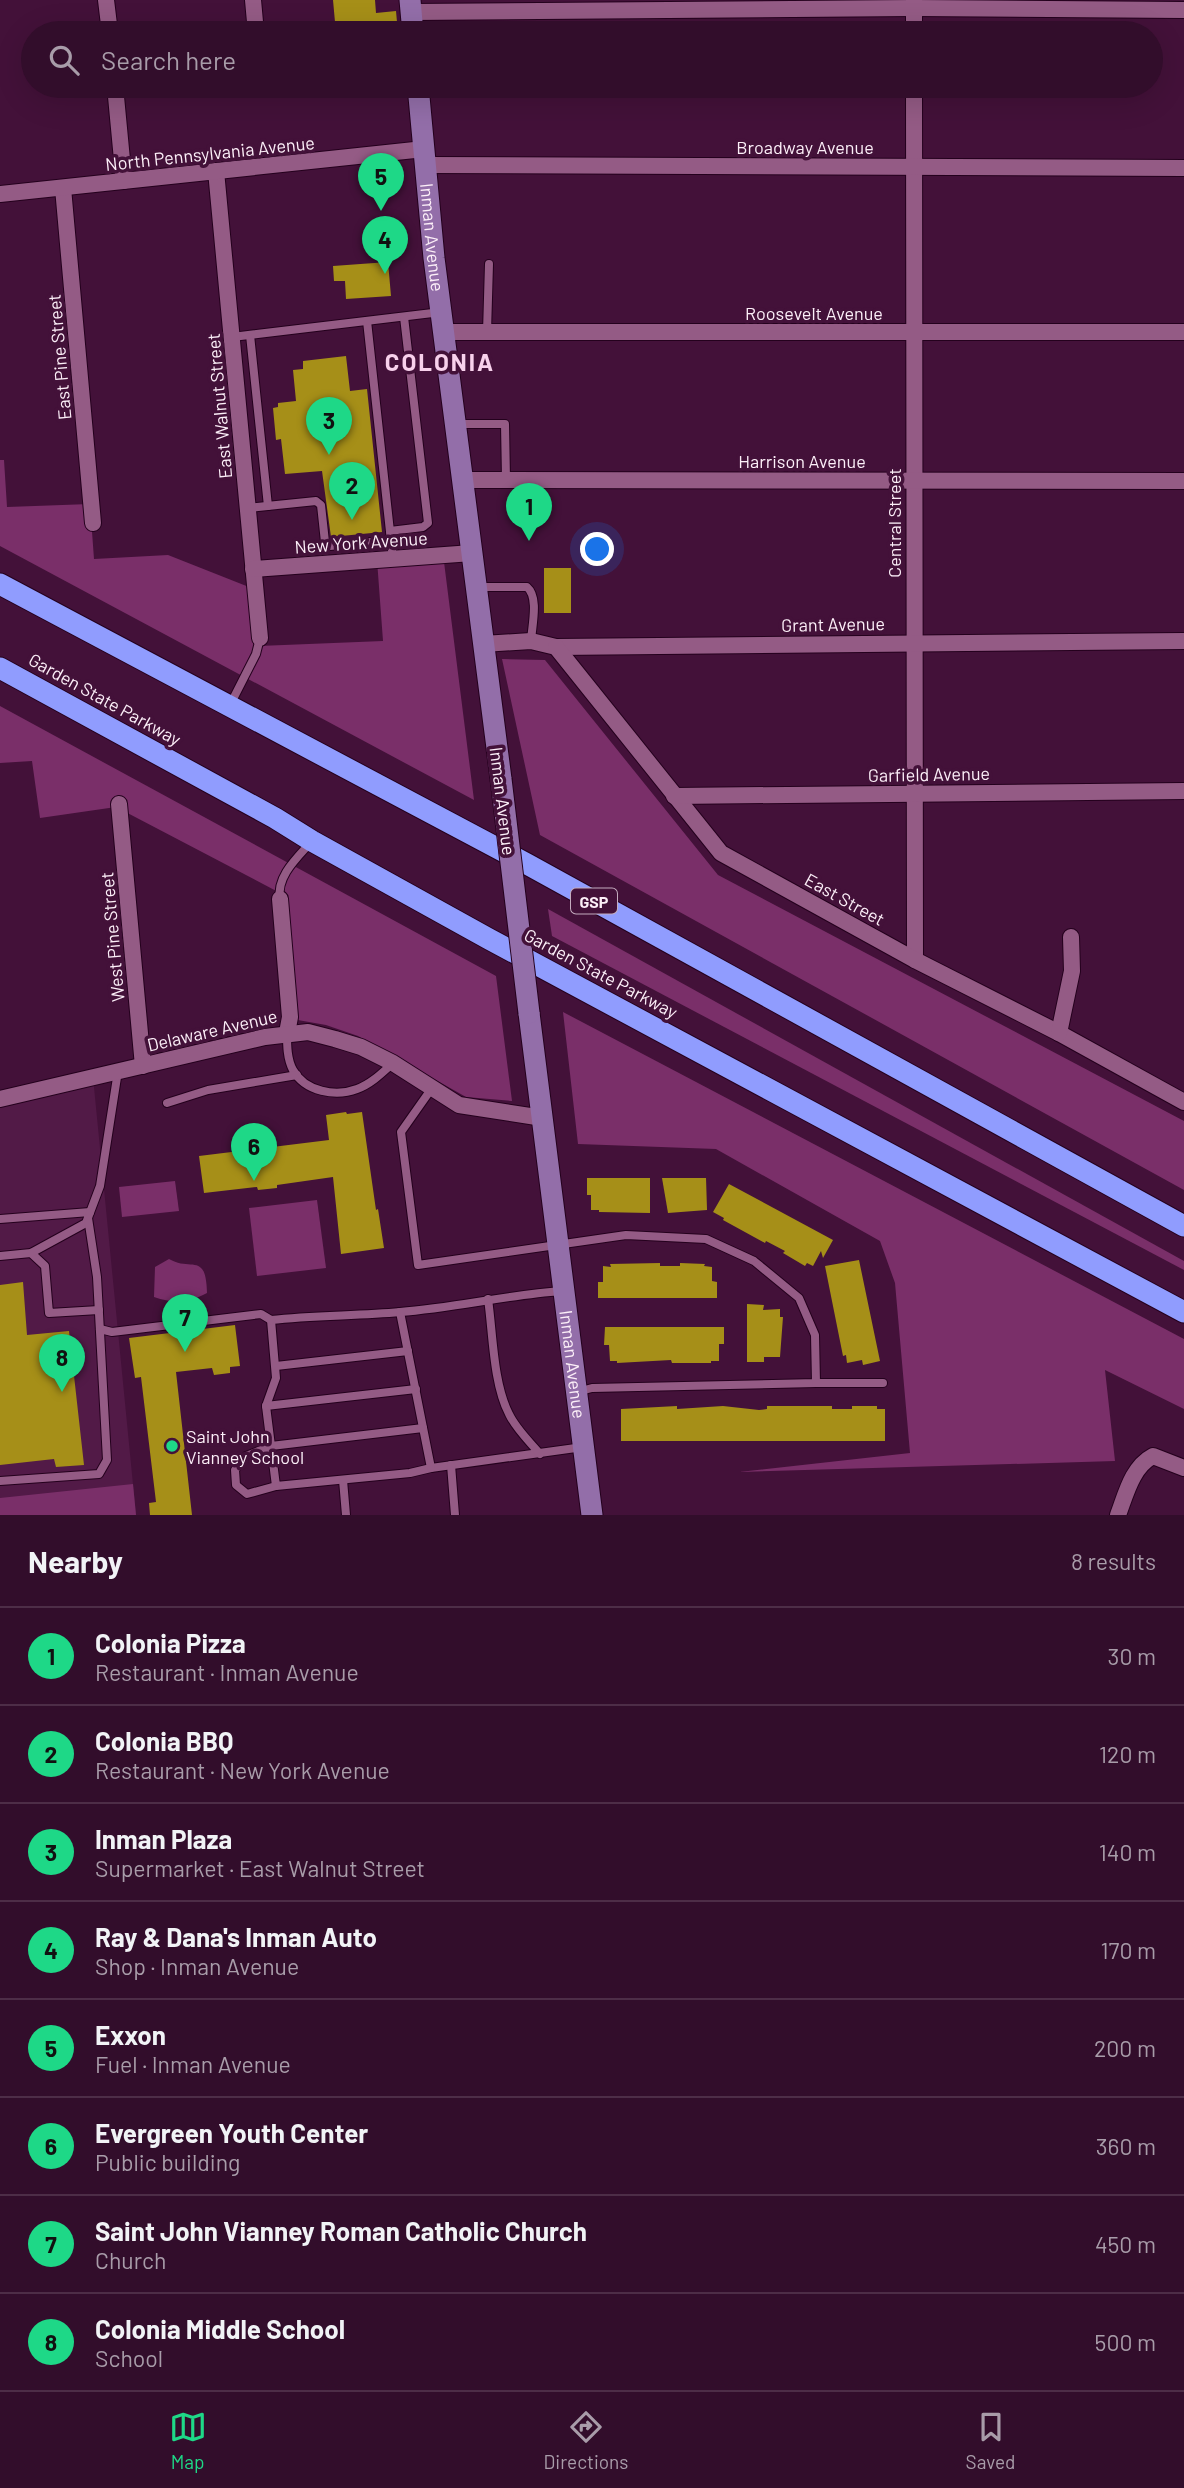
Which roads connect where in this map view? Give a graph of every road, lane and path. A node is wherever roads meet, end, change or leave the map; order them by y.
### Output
1 (106, 0) edge
2 (253, 0) edge
3 (915, 4) edge
4 (1184, 10) edge
5 (412, 15) edge
6 (109, 21) edge
7 (255, 21) edge
8 (116, 98) edge
9 (419, 98) edge
10 (914, 98) edge
11 (425, 157) junction
12 (914, 167) junction
13 (1184, 168) edge
14 (216, 171) junction
15 (124, 181) junction
16 (63, 188) junction
17 (0, 194) edge
18 (489, 264) dead end
19 (404, 317) junction
20 (367, 321) junction
21 (442, 322) junction
22 (1184, 331) edge
23 (487, 332) junction
24 (914, 332) junction
25 (250, 335) junction
26 (232, 338) junction
27 (455, 424) junction
28 (265, 476) junction
29 (245, 478) junction
30 (463, 480) junction
31 (506, 480) junction
32 (914, 481) junction
33 (1184, 481) edge
34 (268, 506) junction
35 (248, 508) junction
36 (93, 523) dead end
37 (391, 536) junction
38 (472, 553) junction
39 (393, 558) junction
40 (253, 569) junction
41 (0, 584) edge
42 (476, 587) junction
43 (260, 638) joint
44 (531, 640) junction
45 (1184, 641) edge
46 (914, 643) junction
47 (483, 644) junction
48 (556, 647) junction
49 (0, 667) edge
50 (229, 707) junction
51 (1184, 791) edge
52 (915, 794) junction
53 (674, 796) junction
54 (119, 804) dead end
55 (312, 841) junction
56 (280, 899) joint
57 (1071, 937) dead end
58 (915, 960) junction
59 (287, 1032) junction
60 (1059, 1033) junction
61 (393, 1063) junction
62 (143, 1066) junction
63 (118, 1071) junction
64 (297, 1075) junction
65 (432, 1088) junction
66 (0, 1099) edge
67 (167, 1102) dead end
68 (1184, 1102) edge
69 (543, 1118) junction
70 (89, 1215) junction
71 (0, 1219) edge
72 (1184, 1226) edge
73 (558, 1246) junction
74 (31, 1253) junction
75 (0, 1256) edge
76 (564, 1291) junction
77 (488, 1299) junction
78 (99, 1310) junction
79 (400, 1312) junction
80 (1184, 1312) edge
81 (271, 1320) junction
82 (100, 1329) junction
83 (408, 1351) junction
84 (276, 1366) junction
85 (816, 1383) junction
86 (883, 1383) dead end
87 (416, 1389) junction
88 (577, 1392) junction
89 (266, 1406) junction
90 (423, 1427) junction
91 (271, 1446) junction
92 (584, 1447) junction
93 (540, 1454) junction
94 (451, 1465) junction
95 (431, 1468) junction
96 (1184, 1468) edge
97 (343, 1480) junction
98 (0, 1481) edge
99 (275, 1486) junction
100 (346, 1515) edge
101 (455, 1515) edge
102 (592, 1515) edge
103 (1118, 1515) edge

1 - 6 street
2 - 7 street
3 - 4 street
3 - 5 street
8 - 15 street
9 - 11 main road, Inman Avenue
10 - 12 street, Central Street
11 - 12 street, Broadway Avenue
11 - 14 street, North Pennsylvania Avenue
11 - 21 main road, Inman Avenue
12 - 13 street, Broadway Avenue
12 - 24 street, Central Street
14 - 15 street, North Pennsylvania Avenue
14 - 26 street, East Walnut Street
15 - 16 street, North Pennsylvania Avenue
16 - 17 street, North Pennsylvania Avenue
16 - 36 street, East Pine Street
18 - 23 lane
19 - 20 lane
19 - 21 lane
19 - 37 lane
20 - 25 lane
20 - 37 lane
21 - 23 street, Roosevelt Avenue
21 - 27 main road, Inman Avenue
22 - 24 street, Roosevelt Avenue
23 - 24 street, Roosevelt Avenue
24 - 32 street, Central Street
25 - 26 lane
25 - 28 lane
26 - 29 street, East Walnut Street
27 - 30 main road, Inman Avenue
27 - 31 lane
28 - 29 lane
28 - 34 lane
29 - 35 street, East Walnut Street
30 - 31 street, Harrison Avenue
30 - 38 main road, Inman Avenue
31 - 32 street, Harrison Avenue
32 - 33 street, Harrison Avenue
32 - 46 street, Central Street
34 - 35 lane
34 - 37 lane
35 - 40 street, East Walnut Street
37 - 39 lane
38 - 39 street, New York Avenue
38 - 42 main road, Inman Avenue
39 - 40 street, New York Avenue
40 - 43 street, East Walnut Street
41 - 50 highway, GSP
42 - 44 lane
42 - 47 main road, Inman Avenue
43 - 50 lane
44 - 47 street, Grant Avenue
44 - 48 street, Grant Avenue
45 - 46 street, Grant Avenue
46 - 48 street, Grant Avenue
46 - 52 street, Central Street
47 - 69 main road, Inman Avenue, bridge
48 - 53 street, East Street
49 - 55 highway, Garden State Parkway
50 - 72 highway, GSP
51 - 52 street, Garfield Avenue
52 - 53 street, Garfield Avenue
52 - 58 street, Central Street
53 - 58 street, East Street
54 - 62 street, West Pine Street
55 - 56 lane
55 - 80 highway, Garden State Parkway
56 - 59 street
57 - 60 street
58 - 60 street, East Street
59 - 61 street, Delaware Avenue
59 - 62 street, Delaware Avenue
59 - 64 lane
60 - 68 street, East Street
61 - 64 lane
61 - 65 street, Delaware Avenue
62 - 63 street, Delaware Avenue
63 - 66 street, Delaware Avenue
63 - 70 lane
64 - 67 lane
65 - 69 street, Delaware Avenue
65 - 73 lane
69 - 73 main road, Inman Avenue
70 - 71 lane
70 - 74 lane
70 - 78 lane
73 - 76 main road, Inman Avenue
73 - 85 lane
74 - 75 lane
74 - 78 lane
76 - 77 lane
76 - 88 main road, Inman Avenue
77 - 79 lane
77 - 93 lane
78 - 82 lane
79 - 81 lane
79 - 83 lane
81 - 82 lane
81 - 84 lane
82 - 98 lane
83 - 84 lane
83 - 87 lane
84 - 89 lane
85 - 86 lane
85 - 88 lane
87 - 89 lane
87 - 90 lane
88 - 92 main road, Inman Avenue
89 - 91 lane
90 - 91 lane
90 - 95 lane
91 - 99 lane
91 - 99 lane
92 - 93 lane
92 - 102 main road, Inman Avenue
93 - 94 lane
94 - 95 lane
94 - 101 lane
95 - 97 lane
96 - 103 street
97 - 99 lane
97 - 100 lane

